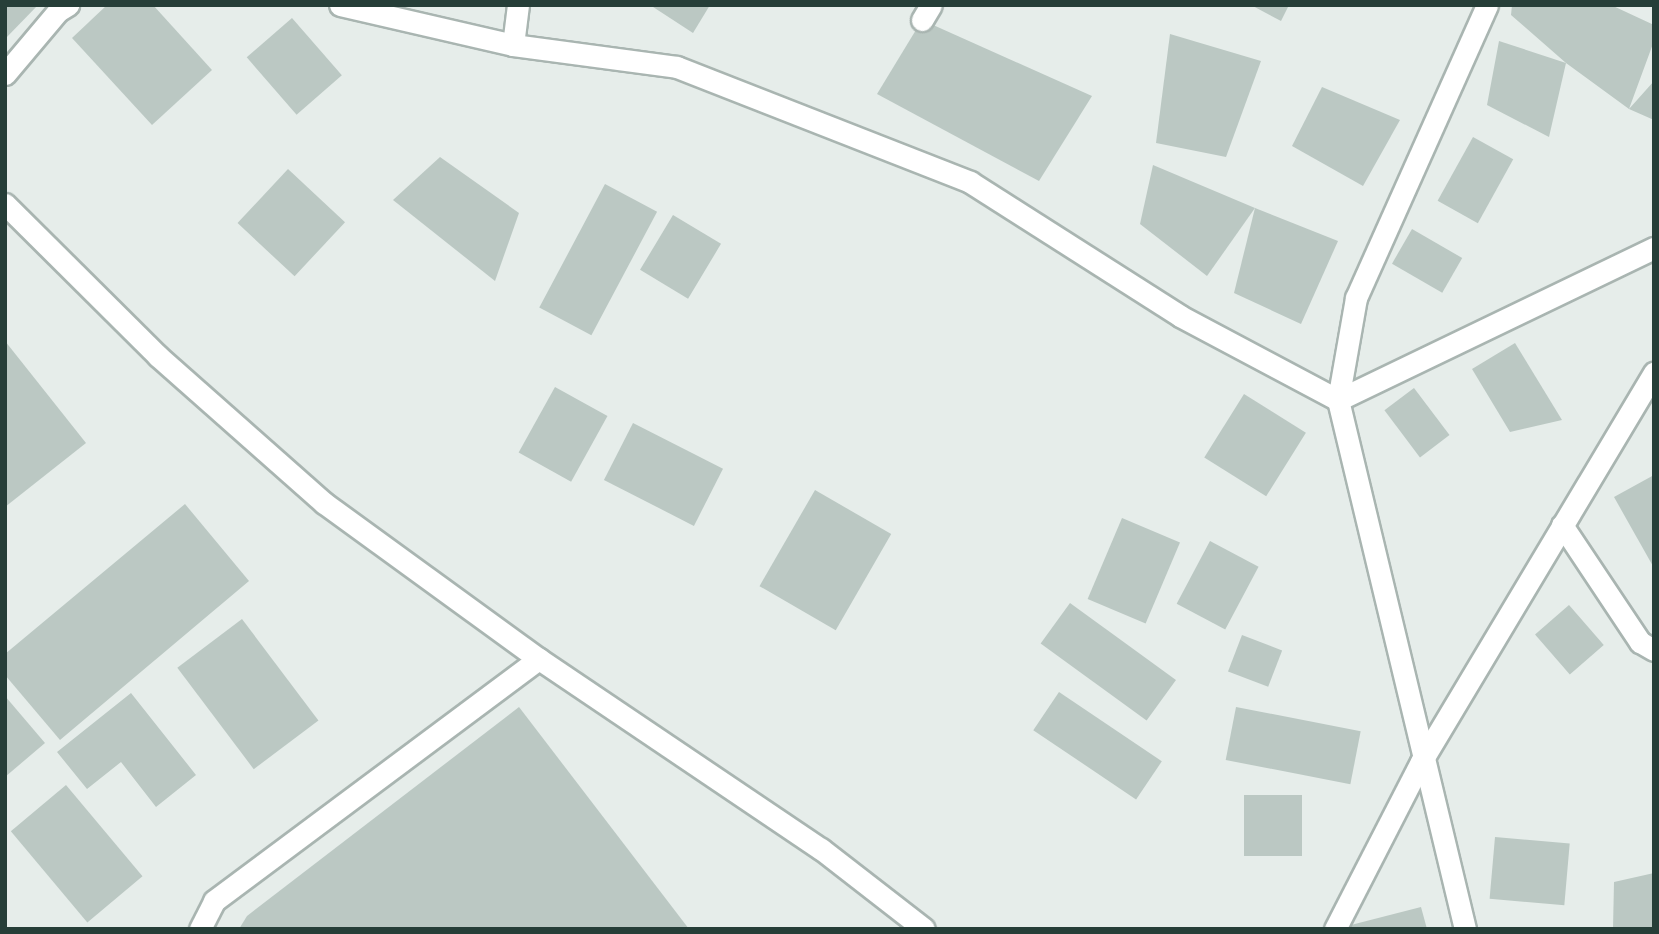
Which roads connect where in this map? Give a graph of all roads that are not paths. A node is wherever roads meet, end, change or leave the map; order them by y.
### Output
1 (68, 5) edge
2 (340, 5) edge
3 (518, 5) edge
4 (1487, 5) edge
5 (513, 45) junction
6 (5, 74) edge
7 (5, 204) edge
8 (1654, 248) edge
9 (1654, 372) edge
10 (1338, 400) junction
11 (1562, 526) junction
12 (1654, 650) edge
13 (539, 659) junction
14 (1422, 762) junction
15 (200, 929) edge
16 (924, 929) edge
17 (1335, 929) edge
18 (1465, 929) edge

1 - 6 street
2 - 5 street
3 - 5 street
4 - 10 street
5 - 10 street
7 - 13 street
8 - 10 street
9 - 11 street
10 - 14 street
11 - 12 street
11 - 14 street
13 - 15 street
13 - 16 street
14 - 17 street
14 - 18 street

